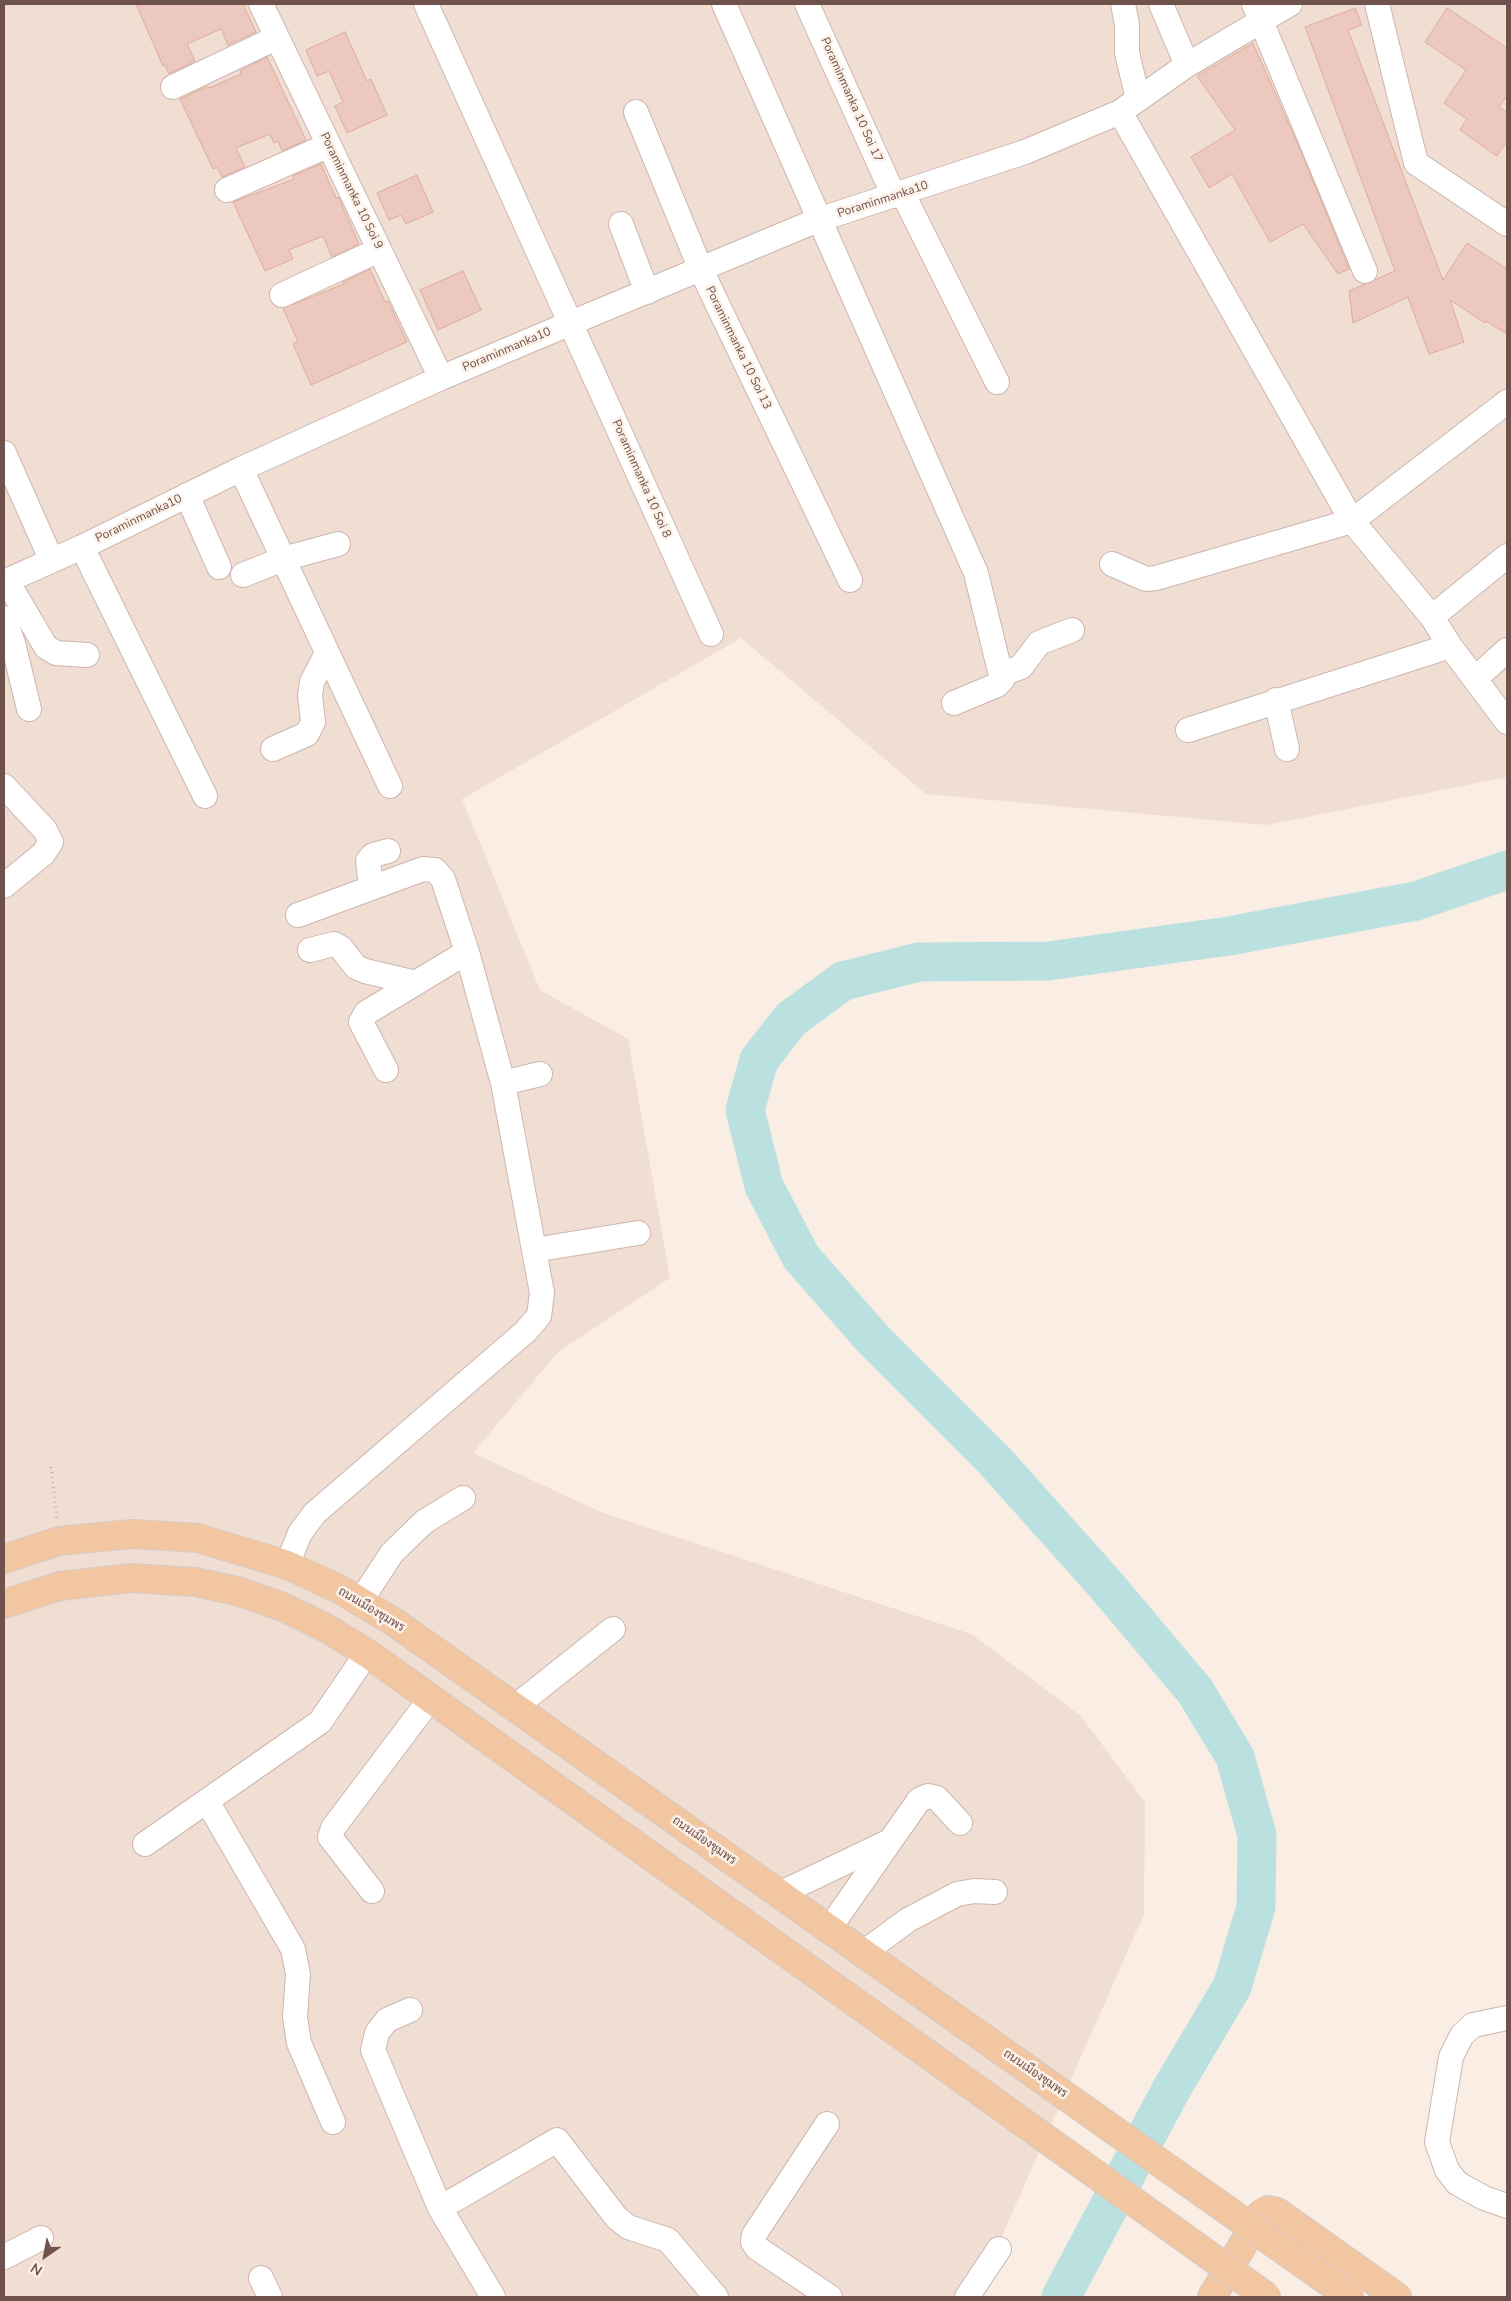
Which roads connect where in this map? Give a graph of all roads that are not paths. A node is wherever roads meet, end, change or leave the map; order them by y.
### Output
1 (261, 4) edge
2 (426, 4) edge
3 (724, 4) edge
4 (807, 4) edge
5 (1123, 4) edge
6 (1161, 4) edge
7 (1290, 4) edge
8 (1377, 4) edge
9 (1257, 12) edge
10 (276, 38) junction
11 (1188, 65) junction
12 (174, 87) dead end
13 (1129, 106) junction
14 (636, 112) dead end
15 (329, 145) junction
16 (227, 190) dead end
17 (899, 195) junction
18 (818, 220) junction
19 (621, 224) dead end
20 (1507, 224) edge
21 (379, 250) junction
22 (701, 270) junction
23 (1365, 271) dead end
24 (647, 292) junction
25 (282, 295) dead end
26 (571, 323) junction
27 (441, 378) junction
28 (997, 382) dead end
29 (1507, 402) edge
30 (4, 453) edge
31 (241, 468) junction
32 (187, 495) junction
33 (1352, 521) junction
34 (338, 544) dead end
35 (82, 547) junction
36 (1507, 556) edge
37 (51, 559) junction
38 (283, 559) junction
39 (1112, 564) dead end
40 (219, 567) dead end
41 (242, 574) dead end
42 (850, 580) dead end
43 (5, 582) edge
44 (1432, 617) junction
45 (4, 618) edge
46 (1072, 630) dead end
47 (711, 634) dead end
48 (1450, 646) junction
49 (1507, 650) edge
50 (327, 653) junction
51 (87, 655) dead end
52 (1002, 674) junction
53 (1476, 678) junction
54 (1276, 700) junction
55 (954, 703) dead end
56 (29, 710) dead end
57 (1507, 722) edge
58 (1188, 730) dead end
59 (1287, 749) dead end
60 (273, 750) dead end
61 (4, 786) edge
62 (390, 786) dead end
63 (205, 796) dead end
64 (388, 851) dead end
65 (4, 886) edge
66 (371, 888) junction
67 (298, 915) dead end
68 (310, 950) dead end
69 (467, 952) junction
70 (416, 983) junction
71 (386, 1070) dead end
72 (540, 1074) dead end
73 (504, 1083) junction
74 (638, 1233) dead end
75 (534, 1250) junction
76 (463, 1498) dead end
77 (4, 1559) edge
78 (287, 1565) junction
79 (360, 1602) junction
80 (4, 1604) edge
81 (613, 1629) dead end
82 (367, 1653) junction
83 (431, 1698) junction
84 (515, 1707) junction
85 (207, 1801) junction
86 (960, 1823) dead end
87 (891, 1840) junction
88 (145, 1844) dead end
89 (372, 1891) dead end
90 (995, 1892) dead end
91 (779, 1894) junction
92 (828, 1929) junction
93 (863, 1953) junction
94 (410, 2010) dead end
95 (1507, 2018) edge
96 (333, 2122) dead end
97 (826, 2124) dead end
98 (1507, 2206) edge
99 (440, 2208) junction
100 (41, 2238) dead end
101 (999, 2250) dead end
102 (4, 2257) edge
103 (493, 2297) edge
104 (716, 2297) edge
105 (830, 2297) edge
106 (967, 2297) edge
107 (1212, 2297) edge
108 (1267, 2297) edge
109 (1350, 2297) edge
110 (1397, 2297) edge

1 - 10 street, Poraminmanka 10 Soi 9
2 - 26 street, Poraminmanka 10 Soi 8
3 - 18 street
4 - 17 street, Poraminmanka 10 Soi 17
5 - 13 street
6 - 11 street
7 - 9 street, Poraminmanka10
8 - 20 street
9 - 11 street, Poraminmanka10
9 - 23 street
10 - 12 street
10 - 15 street, Poraminmanka 10 Soi 9
11 - 13 street, Poraminmanka10
13 - 17 street, Poraminmanka10
13 - 33 street
14 - 22 street, Poraminmanka 10 Soi 13
15 - 16 street
15 - 21 street, Poraminmanka 10 Soi 9
17 - 18 street, Poraminmanka10
17 - 28 street, Poraminmanka 10 Soi 17
18 - 22 street, Poraminmanka10
18 - 52 street
19 - 24 street
21 - 25 street
21 - 27 street, Poraminmanka 10 Soi 9
22 - 24 street, Poraminmanka10
22 - 42 street, Poraminmanka 10 Soi 13
24 - 26 street, Poraminmanka10
26 - 27 street, Poraminmanka10
26 - 47 street, Poraminmanka 10 Soi 8
27 - 31 street, Poraminmanka10
29 - 33 street
30 - 37 street
31 - 32 street, Poraminmanka10
31 - 38 street
32 - 35 street, Poraminmanka10
32 - 40 street
33 - 39 street
33 - 44 street
34 - 38 street
35 - 37 street, Poraminmanka10
35 - 63 street
36 - 44 street
37 - 43 street, Poraminmanka10
38 - 41 street
38 - 50 street
43 - 51 street
44 - 48 street
45 - 56 street
46 - 52 street
48 - 53 street
48 - 54 street
49 - 53 street
50 - 60 street
50 - 62 street
52 - 55 street
53 - 57 street
54 - 58 street
54 - 59 street
61 - 65 street
64 - 66 street
66 - 67 street
66 - 69 street
68 - 70 street
69 - 70 street
69 - 73 street
70 - 71 street
72 - 73 street
73 - 75 street
74 - 75 street
75 - 78 street
76 - 79 street
77 - 78 main road, ถนนเมืองชุมพร
78 - 79 main road, ถนนเมืองชุมพร
79 - 84 main road, ถนนเมืองชุมพร
80 - 82 main road
81 - 84 street
82 - 83 main road
82 - 85 street
83 - 89 street
83 - 108 main road, bridge
84 - 91 main road, ถนนเมืองชุมพร
85 - 88 street
85 - 96 street
86 - 87 street
87 - 91 street
87 - 92 street
90 - 93 street
91 - 92 main road, ถนนเมืองชุมพร
92 - 93 main road, ถนนเมืองชุมพร
93 - 109 main road, ถนนเมืองชุมพร, bridge
94 - 99 street
95 - 98 street
97 - 105 street
99 - 103 street
99 - 104 street
100 - 102 street
101 - 106 street
107 - 110 main road

